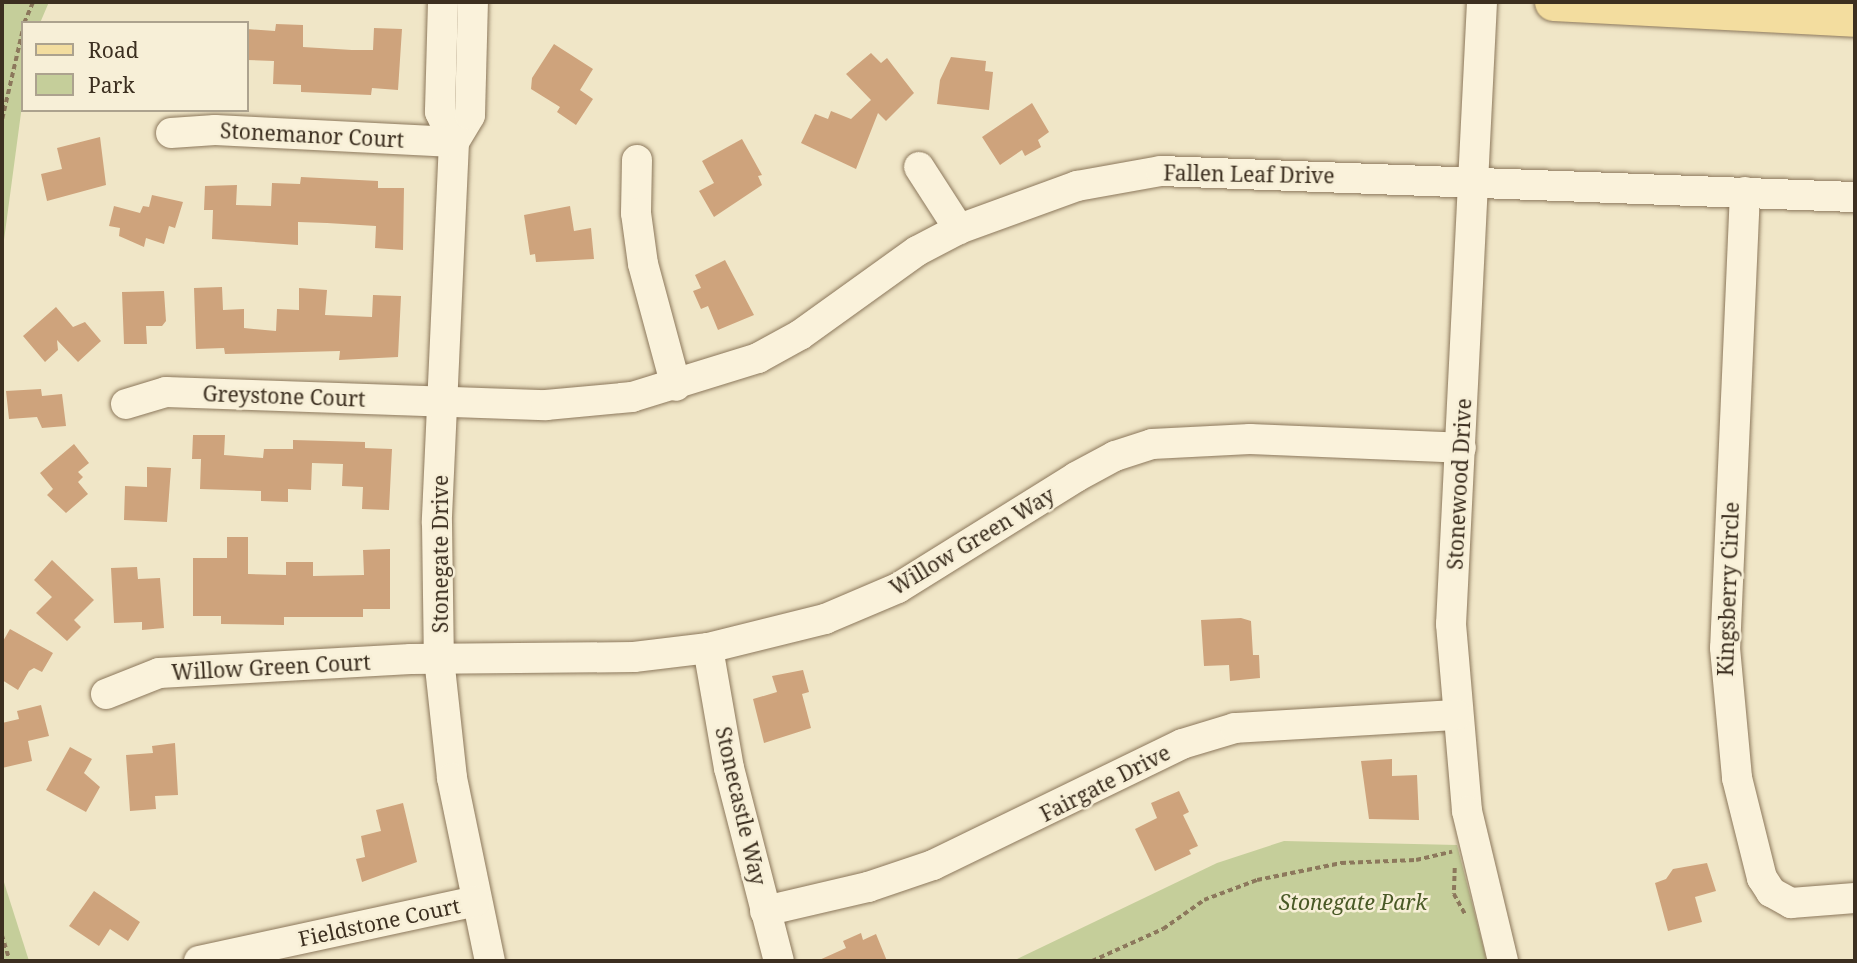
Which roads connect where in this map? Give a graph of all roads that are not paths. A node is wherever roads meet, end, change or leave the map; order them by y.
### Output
1 (443, 2) edge
2 (473, 2) edge
3 (1482, 2) edge
4 (1553, 2) edge
5 (1855, 18) edge
6 (171, 133) dead end
7 (454, 142) junction
8 (638, 160) dead end
9 (919, 167) dead end
10 (1473, 180) junction
11 (1745, 192) junction
12 (1855, 197) edge
13 (959, 229) junction
14 (676, 386) junction
15 (444, 403) junction
16 (126, 404) dead end
17 (1461, 448) junction
18 (708, 648) junction
19 (439, 659) junction
20 (106, 694) dead end
21 (1457, 715) junction
22 (1855, 898) edge
23 (476, 901) junction
24 (765, 911) junction
25 (200, 961) edge
26 (491, 961) edge
27 (779, 961) edge
28 (1503, 961) edge

1 - 7 street, Stonegate Drive
2 - 7 street, Stonegate Drive
3 - 10 street, Stonewood Drive
4 - 5 main road
6 - 7 street, Stonemanor Court
7 - 15 street, Stonegate Drive
8 - 14 street
9 - 13 street
10 - 11 street, Fallen Leaf Drive
10 - 13 street, Fallen Leaf Drive
10 - 17 street, Stonewood Drive
11 - 12 street, Fallen Leaf Drive
11 - 22 street, Kingsberry Circle
13 - 14 street, Fallen Leaf Drive
14 - 15 street, Fallen Leaf Drive
15 - 16 street, Greystone Court
15 - 19 street, Stonegate Drive
17 - 18 street, Willow Green Way
17 - 21 street, Stonewood Drive
18 - 19 street, Willow Green Way
18 - 24 street, Stonecastle Way
19 - 20 street, Willow Green Court
19 - 23 street, Stonegate Drive
21 - 24 street, Fairgate Drive
21 - 28 street, Stonewood Drive
23 - 25 street, Fieldstone Court
23 - 26 street, Stonegate Drive
24 - 27 street, Stonecastle Way

